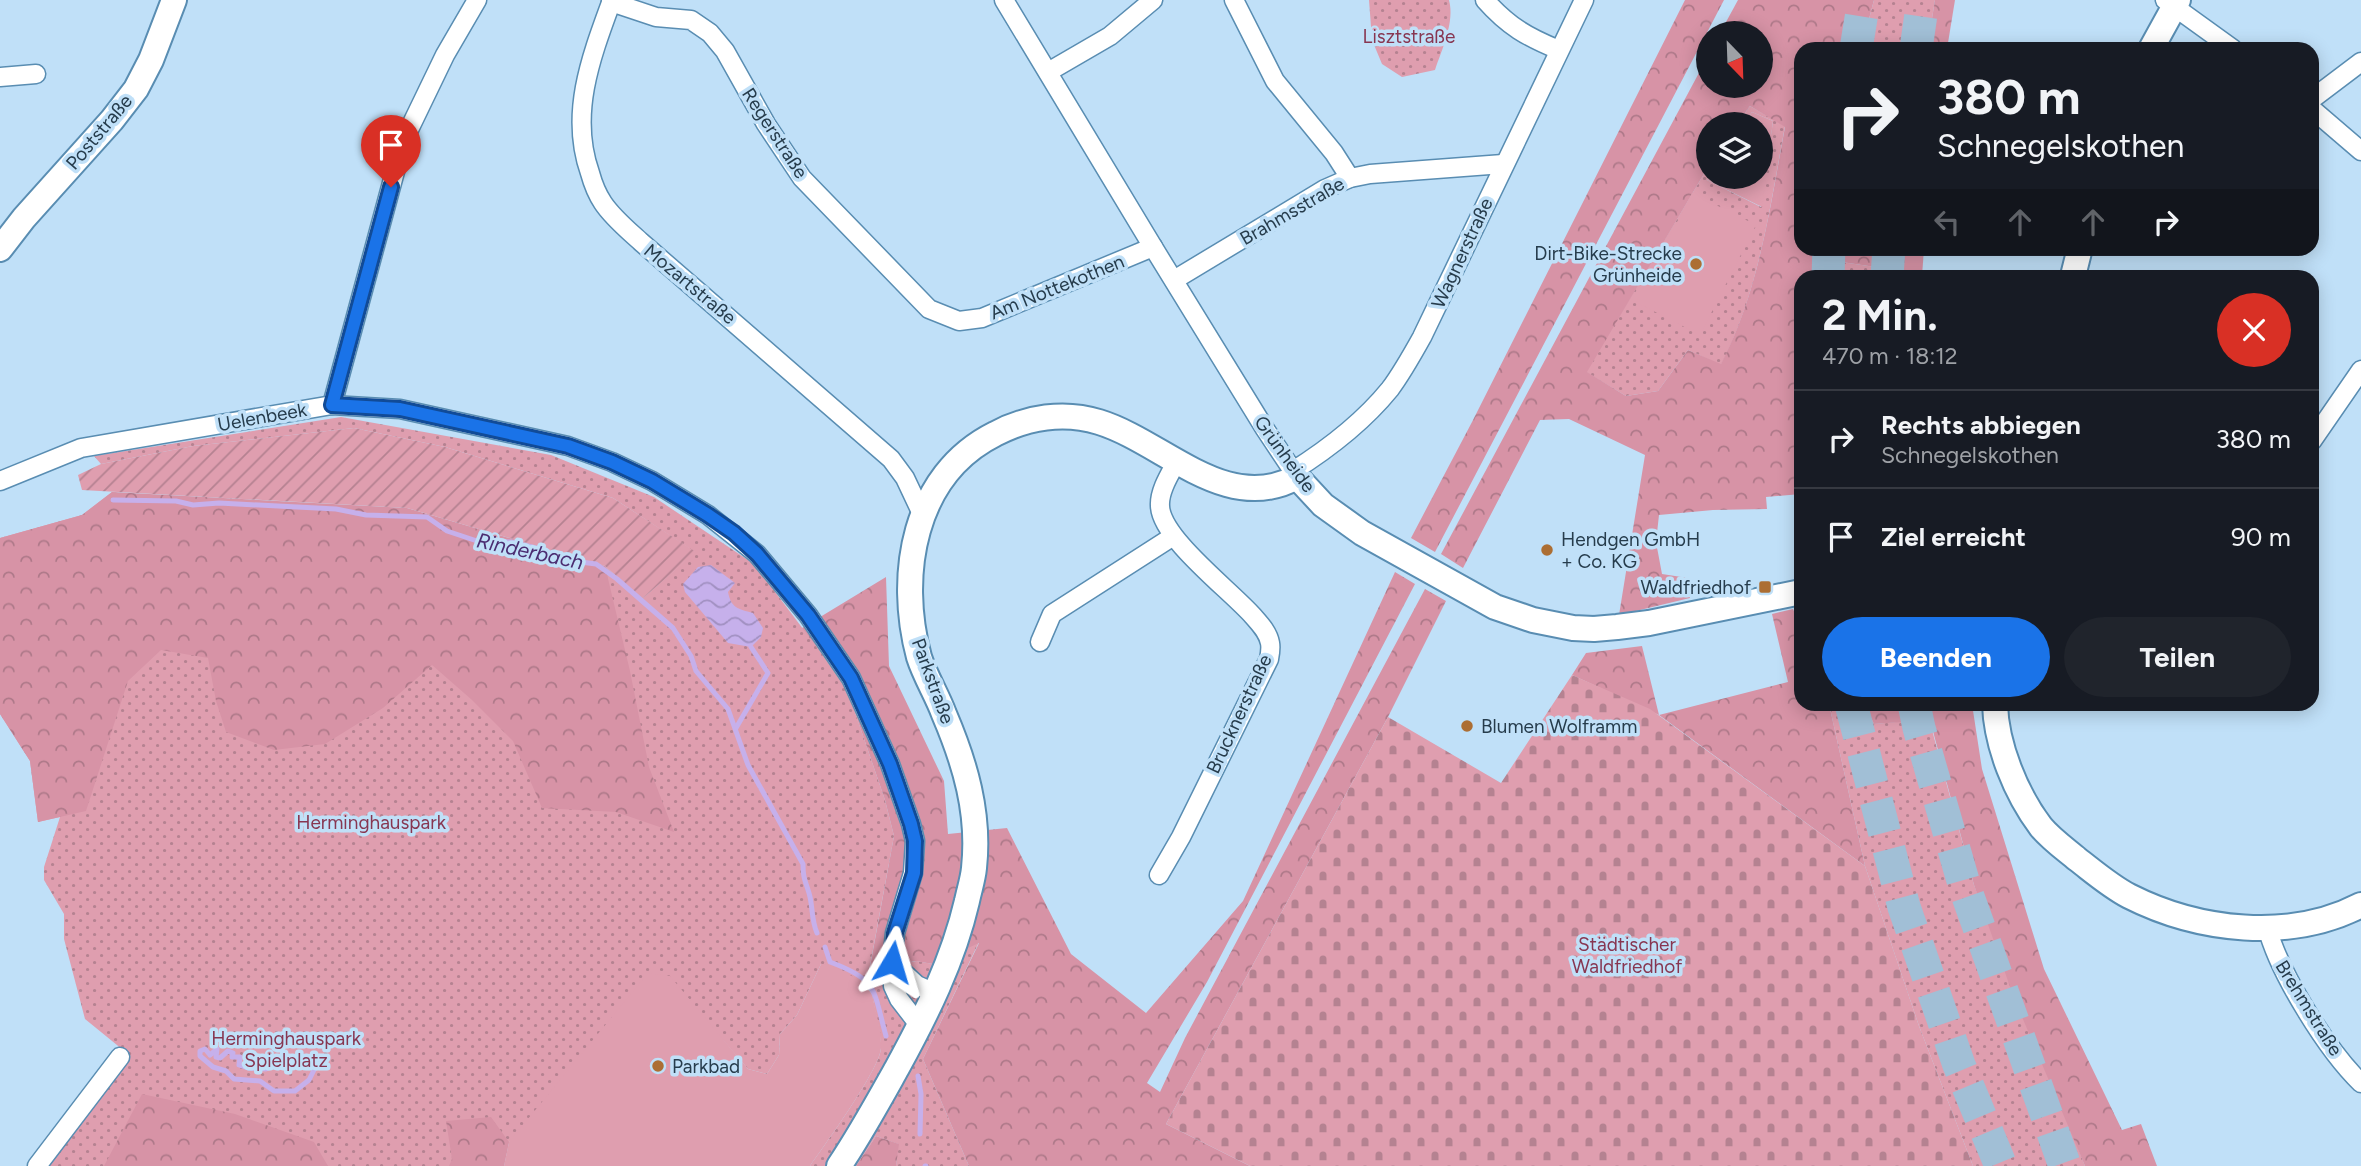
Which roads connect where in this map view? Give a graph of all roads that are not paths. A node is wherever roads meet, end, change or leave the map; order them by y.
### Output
1 (174, 0) edge
2 (477, 0) edge
3 (1004, 0) edge
4 (1153, 0) edge
5 (1234, 0) edge
6 (1485, 0) edge
7 (1584, 0) edge
8 (612, 1) edge
9 (2171, 1) edge
10 (2154, 42) edge
11 (2224, 42) edge
12 (1559, 51) junction
13 (2361, 62) edge
14 (1048, 72) junction
15 (36, 74) dead end
16 (0, 77) edge
17 (2319, 94) edge
18 (2319, 115) edge
19 (2361, 151) edge
20 (1503, 164) junction
21 (1350, 178) junction
22 (1153, 247) junction
23 (0, 248) edge
24 (1174, 281) junction
25 (959, 321) joint
26 (2361, 370) edge
27 (332, 405) junction
28 (2319, 431) edge
29 (1177, 461) junction
30 (1295, 474) junction
31 (0, 481) edge
32 (922, 514) junction
33 (1172, 537) junction
34 (1794, 593) edge
35 (1040, 642) dead end
36 (1996, 711) edge
37 (1159, 875) dead end
38 (2361, 905) edge
39 (2267, 927) junction
40 (892, 962) junction
41 (935, 993) junction
42 (919, 1025) junction
43 (120, 1057) dead end
44 (2361, 1083) edge
45 (37, 1166) edge
46 (839, 1166) edge

1 - 23 street, Poststraße
2 - 27 street
3 - 14 street, Grünheide
4 - 14 street
5 - 21 street
6 - 12 street
7 - 12 street, Wagnerstraße
8 - 25 street, Regerstraße
8 - 32 street, Mozartstraße
9 - 10 street
9 - 11 street
12 - 20 street, Wagnerstraße
13 - 17 street
14 - 22 street, Grünheide
15 - 16 street
18 - 19 street
20 - 21 street, Brahmsstraße
20 - 30 street, Wagnerstraße
21 - 24 street, Brahmsstraße
22 - 24 street, Grünheide
22 - 25 street, Am Nottekothen
24 - 30 street, Grünheide
26 - 28 street
27 - 31 street, Uelenbeek
27 - 40 street, Uelenbeek
29 - 30 street, Parkstraße
29 - 32 street, Parkstraße
29 - 33 street, Brucknerstraße
30 - 34 street, Grünheide
32 - 41 street, Parkstraße
33 - 35 street
33 - 37 street, Brucknerstraße
36 - 39 street
38 - 39 street
39 - 44 street, Brehmstraße
40 - 41 street
40 - 42 street, Uelenbeek
41 - 42 street, Parkstraße
42 - 46 street, Parkstraße
43 - 45 street

